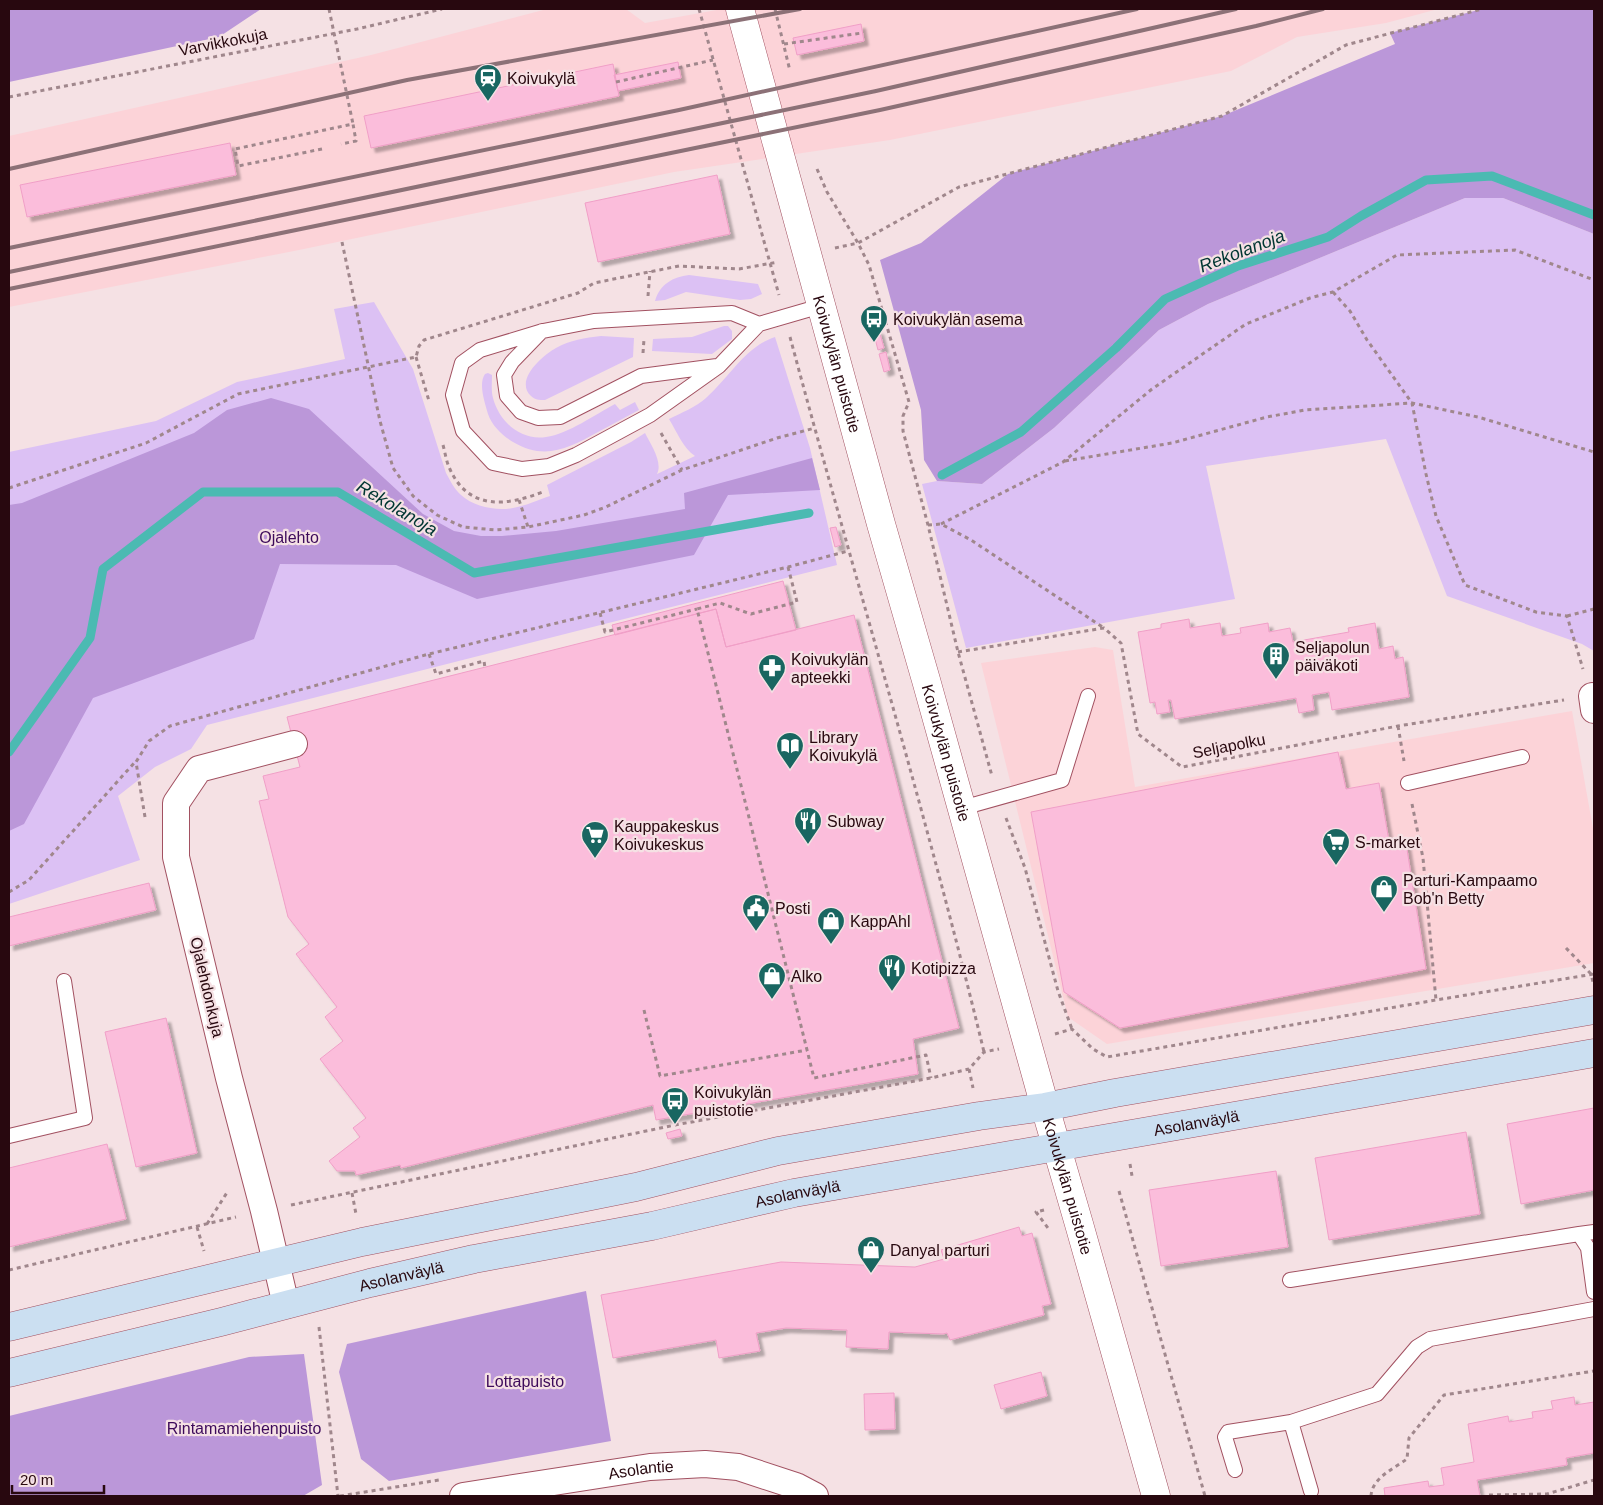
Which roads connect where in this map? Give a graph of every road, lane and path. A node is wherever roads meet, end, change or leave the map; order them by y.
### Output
1 (329, 9) edge
2 (442, 9) edge
3 (699, 9) edge
4 (740, 9) edge
5 (1482, 9) edge
6 (862, 33) dead end
7 (784, 44) dead end
8 (713, 60) junction
9 (616, 82) dead end
10 (9, 97) edge
11 (353, 124) junction
12 (354, 135) dead end
13 (322, 149) dead end
14 (816, 166) dead end
15 (762, 233) dead end
16 (342, 242) dead end
17 (858, 243) junction
18 (827, 250) dead end
19 (779, 262) dead end
20 (1594, 280) edge
21 (1333, 292) junction
22 (821, 306) junction
23 (759, 324) junction
24 (543, 331) junction
25 (719, 366) junction
26 (369, 367) junction
27 (799, 373) dead end
28 (1412, 403) junction
29 (657, 426) dead end
30 (1594, 452) edge
31 (1063, 462) junction
32 (682, 470) dead end
33 (9, 488) edge
34 (519, 500) dead end
35 (941, 524) junction
36 (528, 527) dead end
37 (848, 551) junction
38 (788, 567) junction
39 (697, 609) junction
40 (1594, 609) edge
41 (600, 613) junction
42 (1568, 616) junction
43 (1104, 628) junction
44 (958, 652) dead end
45 (429, 654) junction
46 (485, 668) dead end
47 (1088, 696) dead end
48 (1593, 703) edge
49 (1398, 726) junction
50 (294, 744) dead end
51 (1522, 757) dead end
52 (136, 762) junction
53 (1408, 783) junction
54 (962, 808) junction
55 (144, 813) dead end
56 (9, 892) edge
57 (1566, 948) dead end
58 (1593, 974) edge
59 (64, 981) dead end
60 (1436, 1000) junction
61 (644, 1010) dead end
62 (1594, 1010) edge
63 (1026, 1041) junction
64 (807, 1050) junction
65 (984, 1052) junction
66 (1594, 1053) edge
67 (931, 1078) junction
68 (1045, 1107) junction
69 (9, 1136) edge
70 (1057, 1148) junction
71 (1119, 1191) dead end
72 (264, 1211) junction
73 (1594, 1232) edge
74 (1579, 1234) junction
75 (276, 1261) junction
76 (9, 1270) edge
77 (1290, 1280) dead end
78 (1594, 1292) edge
79 (286, 1305) junction
80 (1594, 1309) edge
81 (319, 1324) dead end
82 (9, 1327) edge
83 (1594, 1371) edge
84 (9, 1373) edge
85 (1291, 1422) junction
86 (1235, 1470) dead end
87 (1594, 1480) edge
88 (1311, 1491) dead end
89 (1489, 1495) dead end
90 (338, 1496) edge
91 (463, 1496) edge
92 (815, 1496) edge
93 (1156, 1496) edge
94 (1205, 1496) edge
95 (1371, 1496) edge

1 - 11 path, bridge
2 - 10 path, Varvikkokuja
3 - 8 path
4 - 22 street, Koivukylän puistotie
5 - 17 path
6 - 7 path
8 - 9 path
8 - 15 path
11 - 12 path
11 - 13 path
14 - 17 path
16 - 26 path
17 - 18 path
17 - 35 path
19 - 26 path
20 - 21 path
21 - 28 path
21 - 31 path
22 - 23 lane
22 - 54 street, Koivukylän puistotie
23 - 24 lane
23 - 25 lane
24 - 25 lane
24 - 25 lane
26 - 33 path
27 - 37 path
28 - 30 path
28 - 31 path
28 - 42 path
29 - 32 path
31 - 35 path
34 - 36 path
35 - 43 path, Seljapolku
37 - 38 path
37 - 65 path
38 - 39 path
38 - 41 path
39 - 41 path
39 - 64 path
40 - 42 path
41 - 45 path
42 - 48 path
43 - 44 path
43 - 49 path, Seljapolku
45 - 46 path
45 - 52 path
47 - 54 lane
48 - 49 path, Seljapolku
49 - 53 path
50 - 72 street, Ojalehdonkuja
51 - 53 lane
52 - 55 path
52 - 56 path
53 - 60 path
54 - 63 street, Koivukylän puistotie
57 - 58 path
58 - 60 path
59 - 69 lane
60 - 63 path
61 - 64 path
62 - 68 main road
63 - 65 path
63 - 68 street, Koivukylän puistotie
64 - 67 path
65 - 67 path
66 - 70 main road, Asolanväylä
67 - 72 path
68 - 70 street, Koivukylän puistotie
68 - 75 main road
70 - 79 main road, Asolanväylä
70 - 93 street, Koivukylän puistotie
71 - 94 path
72 - 75 street, Ojalehdonkuja
72 - 76 path
73 - 74 lane
74 - 77 lane
74 - 78 lane
75 - 79 street, Ojalehdonkuja
75 - 82 main road
79 - 84 main road, Asolanväylä
80 - 85 lane
81 - 90 path
83 - 95 path
85 - 86 lane
85 - 88 lane
87 - 89 path
91 - 92 street, Asolantie

